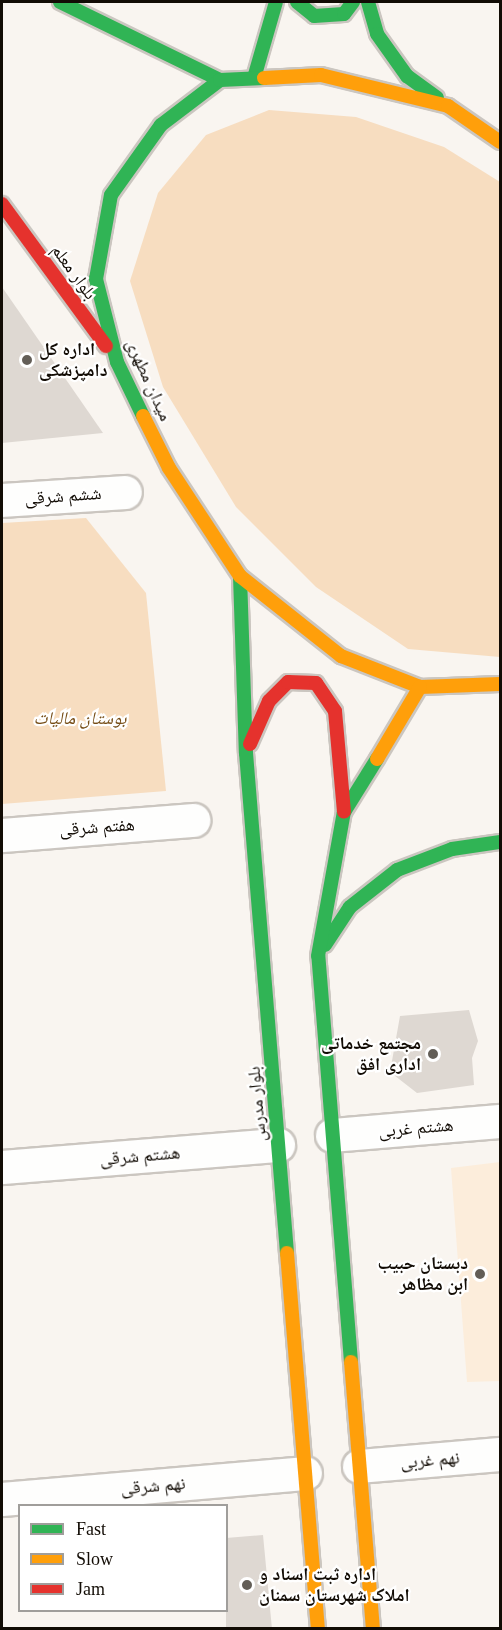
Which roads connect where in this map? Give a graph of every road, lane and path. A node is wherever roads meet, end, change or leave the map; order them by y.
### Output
1 (60, 2) edge
2 (276, 2) edge
3 (297, 2) edge
4 (352, 2) edge
5 (368, 2) edge
6 (254, 78) junction
7 (220, 80) junction
8 (448, 106) junction
9 (501, 142) edge
10 (2, 204) edge
11 (117, 362) junction
12 (125, 492) dead end
13 (2, 500) edge
14 (240, 576) junction
15 (501, 684) edge
16 (420, 687) junction
17 (246, 753) junction
18 (344, 812) junction
19 (194, 820) dead end
20 (2, 835) edge
21 (501, 842) edge
22 (318, 956) junction
23 (501, 1121) edge
24 (332, 1135) junction
25 (278, 1144) junction
26 (2, 1167) edge
27 (501, 1454) edge
28 (359, 1466) junction
29 (305, 1473) junction
30 (2, 1498) edge
31 (318, 1629) edge
32 (373, 1629) edge

1 - 7 street
2 - 6 street
3 - 4 street
5 - 8 street
6 - 7 street
6 - 8 street
7 - 11 street, میدان مطهری
8 - 9 street
10 - 11 street, بلوار معلم
11 - 14 street, میدان مطهری
12 - 13 street, ششم شرقی
14 - 16 street, میدان مطهری
14 - 17 street, بلوار مدرس
15 - 16 street, میدان مطهری
16 - 18 street
17 - 18 street
17 - 25 street, بلوار مدرس
18 - 22 street
19 - 20 street, هفتم شرقی
21 - 22 street
22 - 24 street
23 - 24 street, هشتم غربی
24 - 28 street
25 - 26 street, هشتم شرقی
25 - 29 street, بلوار مدرس
27 - 28 street, نهم غربی
28 - 32 street
29 - 30 street, نهم شرقی
29 - 31 street, بلوار مدرس

